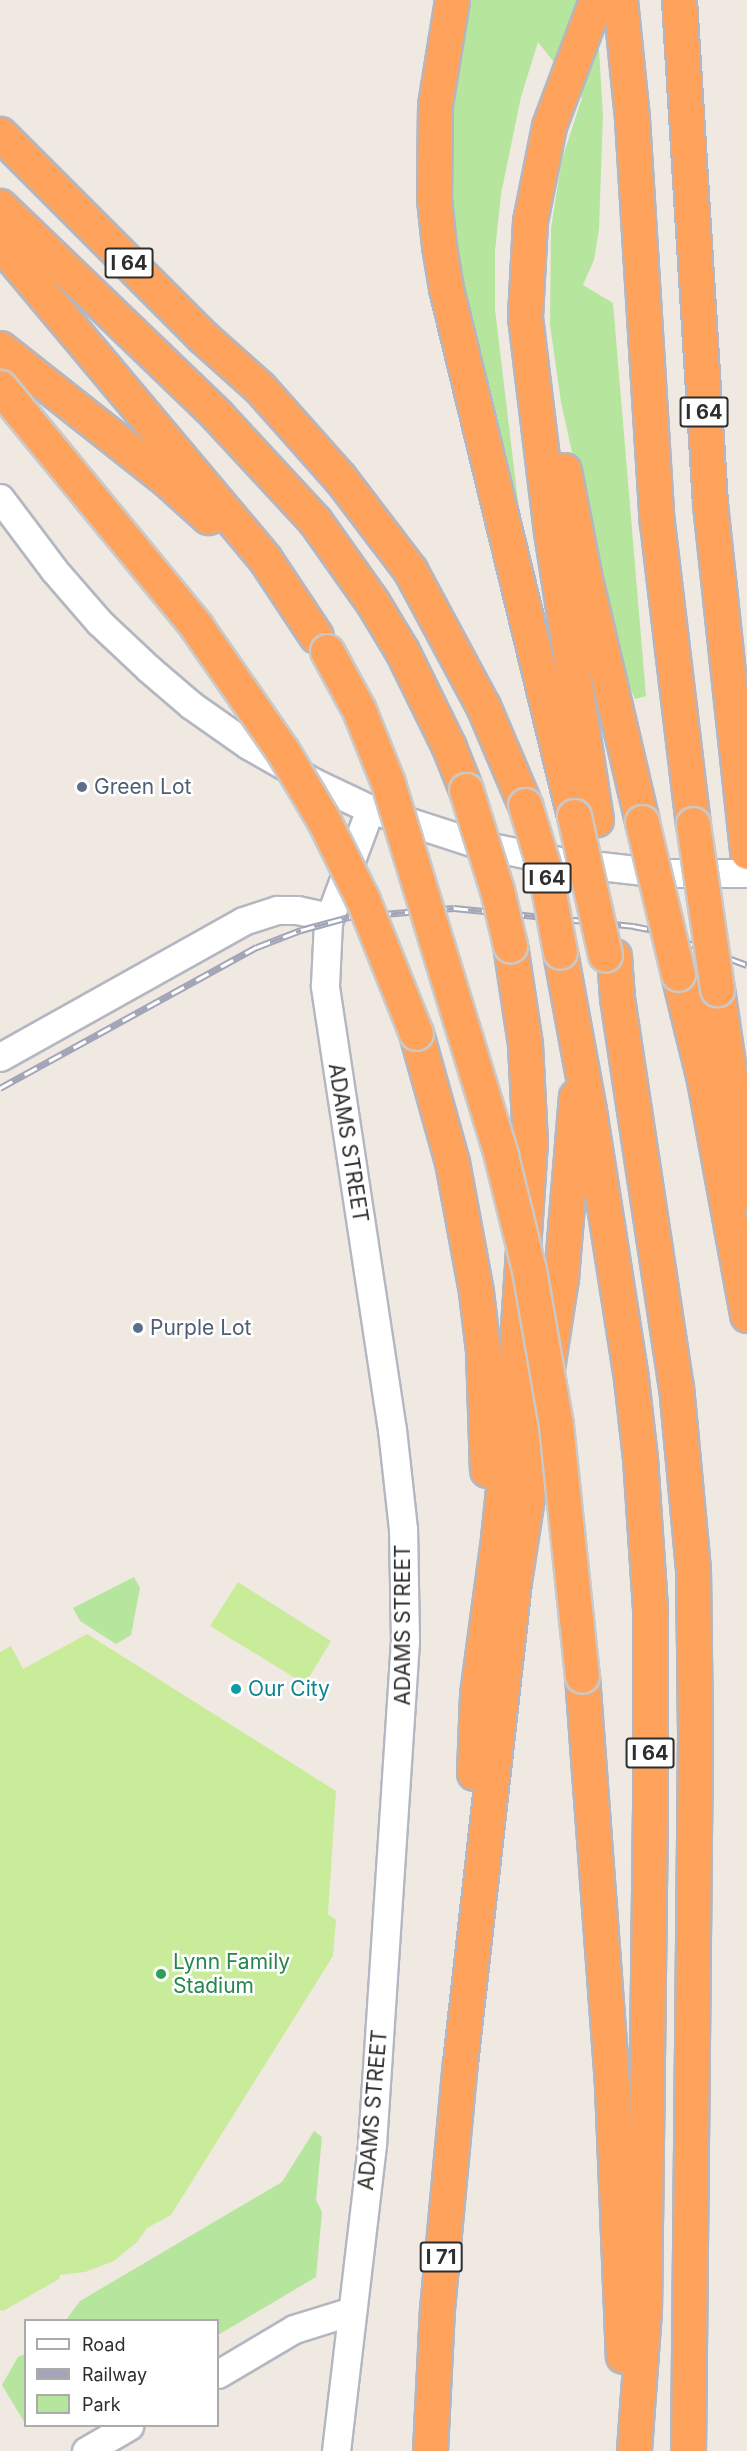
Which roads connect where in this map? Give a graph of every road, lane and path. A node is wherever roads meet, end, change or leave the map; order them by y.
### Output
1 (452, 0) edge
2 (596, 0) edge
3 (621, 0) edge
4 (680, 0) edge
5 (549, 126) junction
6 (0, 134) edge
7 (0, 206) edge
8 (0, 243) edge
9 (0, 348) edge
10 (0, 387) edge
11 (0, 498) edge
12 (322, 644) junction
13 (370, 809) junction
14 (585, 817) junction
15 (745, 838) edge
16 (747, 873) edge
17 (329, 917) junction
18 (0, 1057) edge
19 (580, 1060) junction
20 (747, 1192) edge
21 (747, 1315) edge
22 (477, 1694) junction
23 (460, 2063) junction
24 (352, 2311) junction
25 (219, 2373) edge
26 (127, 2427) edge
27 (86, 2451) edge
28 (336, 2451) edge
29 (430, 2451) edge
30 (628, 2451) edge
31 (634, 2451) edge
32 (688, 2451) edge

1 - 14 highway
2 - 5 highway
3 - 20 highway, bridge
4 - 15 highway, I 64
5 - 14 highway
5 - 21 highway, bridge
6 - 19 highway, I 64, bridge
7 - 22 highway, bridge
8 - 12 highway
9 - 12 highway
10 - 22 highway, bridge
11 - 13 street
12 - 30 highway, bridge
13 - 16 street
13 - 17 street, ADAMS STREET
14 - 32 highway
17 - 18 street
17 - 24 street, ADAMS STREET
19 - 23 highway
19 - 31 highway, I 64
22 - 23 highway
23 - 29 highway, I 71
24 - 25 street
24 - 28 street, ADAMS STREET
26 - 27 street

